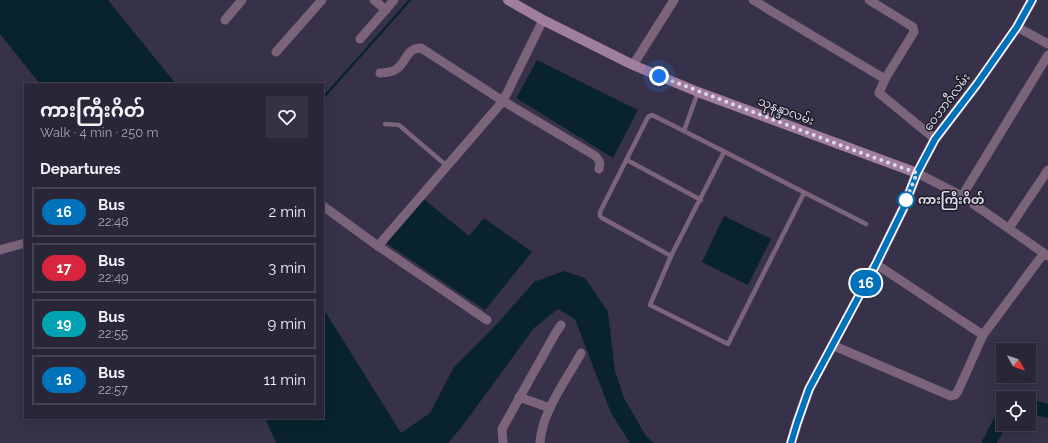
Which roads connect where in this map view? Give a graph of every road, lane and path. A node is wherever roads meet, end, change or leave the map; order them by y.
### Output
1 (242, 0) edge
2 (322, 0) edge
3 (374, 0) edge
4 (394, 0) edge
5 (508, 0) edge
6 (674, 0) edge
7 (754, 0) edge
8 (869, 0) edge
9 (1032, 0) edge
10 (386, 10) junction
11 (225, 20) dead end
12 (543, 20) junction
13 (1017, 27) junction
14 (360, 39) dead end
15 (1048, 44) edge
16 (276, 52) dead end
17 (1048, 55) edge
18 (632, 65) junction
19 (380, 74) dead end
20 (885, 79) junction
21 (698, 92) junction
22 (503, 101) junction
23 (385, 124) dead end
24 (684, 131) junction
25 (935, 139) junction
26 (724, 152) junction
27 (627, 160) junction
28 (447, 166) junction
29 (599, 169) dead end
30 (1048, 170) edge
31 (917, 173) junction
32 (804, 193) junction
33 (962, 196) junction
34 (701, 200) junction
35 (324, 207) edge
36 (866, 224) dead end
37 (1009, 228) junction
38 (24, 243) edge
39 (378, 246) junction
40 (0, 250) edge
41 (1046, 254) edge
42 (671, 256) junction
43 (876, 264) junction
44 (487, 320) dead end
45 (561, 324) dead end
46 (983, 335) junction
47 (832, 345) junction
48 (581, 353) dead end
49 (519, 397) junction
50 (550, 408) junction
51 (503, 443) edge
52 (540, 443) edge
53 (791, 443) edge

1 - 11 street
2 - 16 street
3 - 10 street
4 - 10 street
5 - 12 main road, သုနန္ဒာလမ်း
6 - 18 street
7 - 20 street
8 - 20 street
9 - 13 main road, ဝေဘာဂီလမ်း
10 - 14 street
12 - 18 main road, သုနန္ဒာလမ်း
12 - 22 street
13 - 15 street
13 - 25 main road, ဝေဘာဂီလမ်း
17 - 33 street
18 - 21 main road, သုနန္ဒာလမ်း
19 - 22 street
20 - 25 street
21 - 24 lane
21 - 31 main road, သုနန္ဒာလမ်း
22 - 28 street
22 - 29 street
23 - 28 lane
24 - 26 lane
24 - 27 lane
25 - 31 main road, ဝေဘာဂီလမ်း
26 - 32 lane
26 - 34 lane
27 - 34 lane
27 - 42 lane
28 - 39 street
30 - 37 street
31 - 33 street, သုနန္ဒာလမ်း
31 - 43 main road, ဝေဘာဂီလမ်း
32 - 36 lane
32 - 42 lane
33 - 37 street, သုနန္ဒာလမ်း
34 - 42 lane
35 - 39 street
37 - 41 street, သုနန္ဒာလမ်း
38 - 40 street
39 - 44 street
41 - 46 street
43 - 46 street
43 - 47 main road, ဝေဘာဂီလမ်း
45 - 49 street
46 - 47 street
47 - 53 main road, ဝေဘာဂီလမ်း
48 - 50 street
49 - 50 street
49 - 51 street
50 - 52 street

